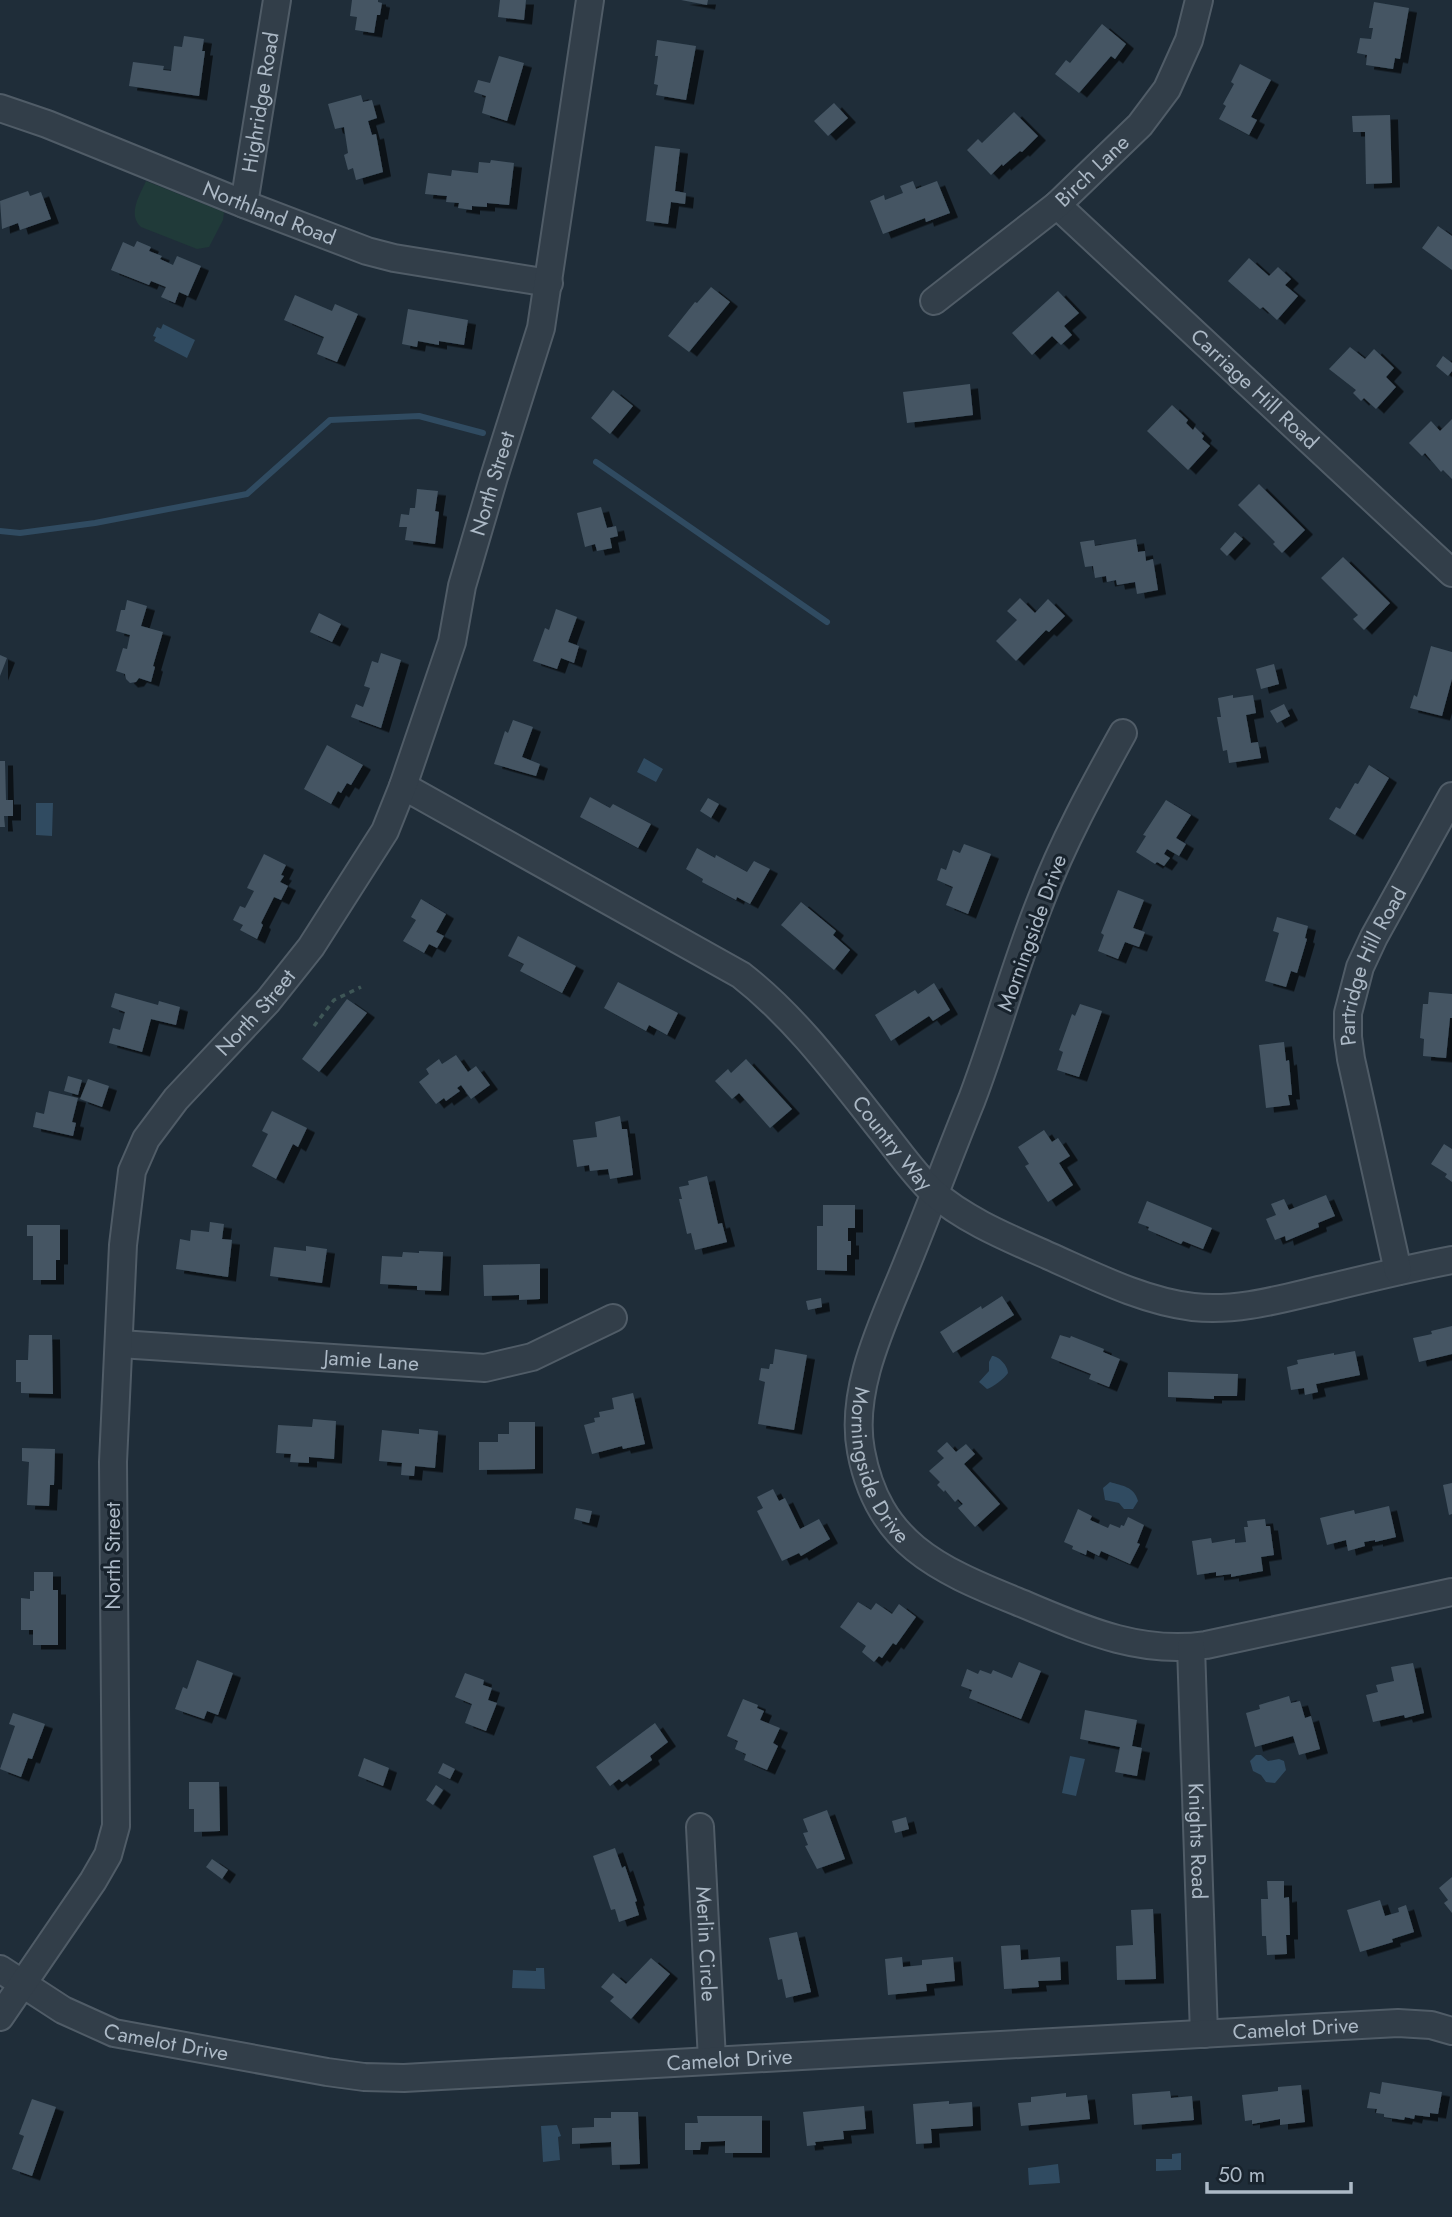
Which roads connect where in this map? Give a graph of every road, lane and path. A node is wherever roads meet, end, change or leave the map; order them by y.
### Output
1 (277, 0) edge
2 (590, 0) edge
3 (1199, 0) edge
4 (0, 108) edge
5 (244, 204) junction
6 (1057, 205) junction
7 (549, 283) junction
8 (934, 301) dead end
9 (1452, 573) edge
10 (1123, 733) dead end
11 (403, 786) junction
12 (1452, 796) edge
13 (361, 987) dead end
14 (314, 1026) dead end
15 (934, 1193) junction
16 (1452, 1260) edge
17 (1398, 1271) junction
18 (613, 1318) dead end
19 (120, 1344) junction
20 (1452, 1592) edge
21 (1191, 1647) junction
22 (701, 1827) dead end
23 (0, 1969) edge
24 (23, 1986) junction
25 (0, 2017) edge
26 (1452, 2031) edge
27 (1204, 2034) junction
28 (712, 2060) junction

1 - 5 street, Highridge Road
2 - 7 street, North Street
3 - 6 street, Birch Lane
4 - 5 street, Northland Road
5 - 7 street, Northland Road
6 - 8 street, Birch Lane
6 - 9 street, Carriage Hill Road
7 - 11 street, North Street
10 - 15 street, Morningside Drive
11 - 15 street, Country Way
11 - 19 street, North Street
12 - 17 street, Partridge Hill Road
13 - 14 path
15 - 17 street, Country Way
15 - 21 street, Morningside Drive
16 - 17 street, Country Way
18 - 19 street, Jamie Lane
19 - 24 street, North Street
20 - 21 street, Morningside Drive
21 - 27 street, Knights Road
22 - 28 street, Merlin Circle
23 - 24 street, Camelot Drive
24 - 25 street, North Street
24 - 28 street, Camelot Drive
26 - 27 street, Camelot Drive
27 - 28 street, Camelot Drive

